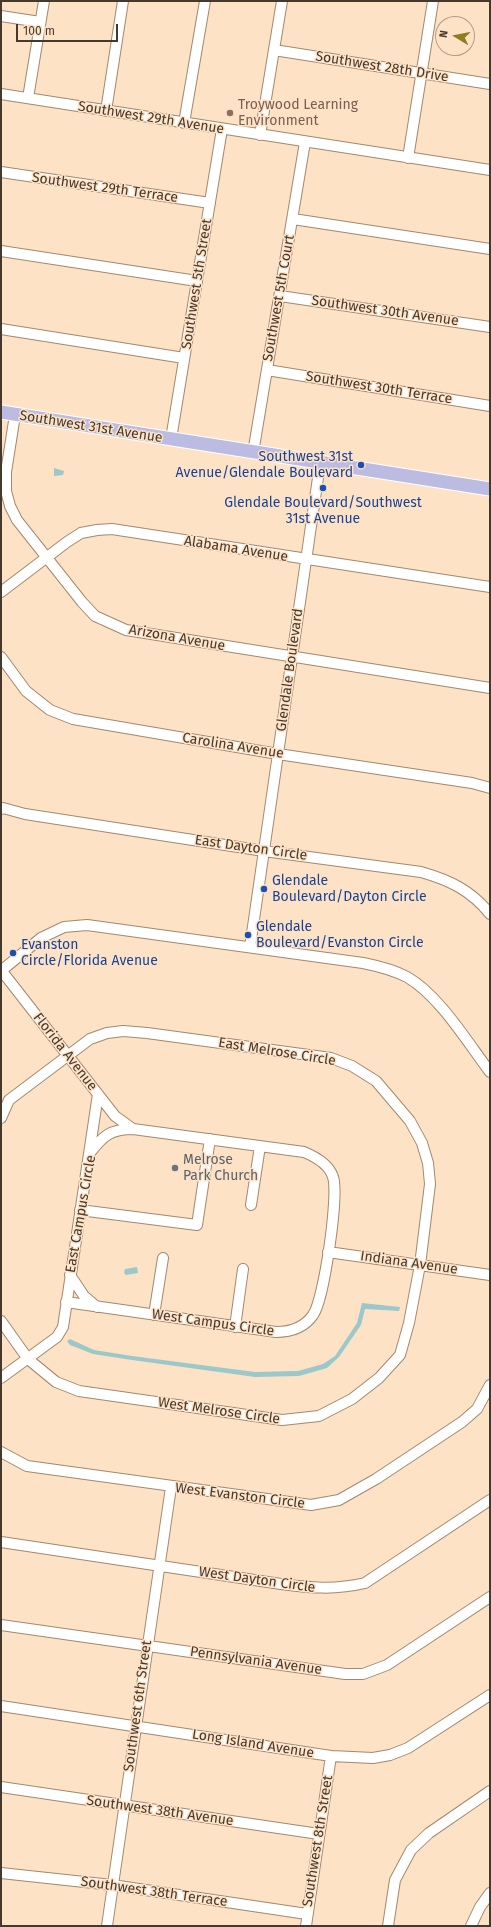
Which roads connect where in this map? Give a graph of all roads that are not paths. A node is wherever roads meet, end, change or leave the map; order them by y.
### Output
1 (44, 1) edge
2 (123, 1) edge
3 (205, 1) edge
4 (282, 1) edge
5 (433, 1) edge
6 (1, 16) edge
7 (40, 22) junction
8 (274, 50) junction
9 (421, 74) junction
10 (490, 84) edge
11 (1, 94) edge
12 (28, 98) junction
13 (106, 111) junction
14 (184, 123) junction
15 (222, 129) junction
16 (260, 135) junction
17 (305, 142) junction
18 (408, 158) junction
19 (490, 170) edge
20 (1, 172) edge
21 (210, 203) junction
22 (292, 219) junction
23 (490, 249) edge
24 (1, 251) edge
25 (197, 281) junction
26 (280, 296) junction
27 (490, 327) edge
28 (1, 329) edge
29 (184, 358) junction
30 (267, 370) junction
31 (490, 406) edge
32 (1, 412) edge
33 (15, 414) junction
34 (171, 439) junction
35 (253, 453) junction
36 (320, 464) junction
37 (490, 489) edge
38 (46, 558) junction
39 (306, 560) junction
40 (490, 587) edge
41 (1, 592) edge
42 (1, 657) edge
43 (292, 658) junction
44 (490, 688) edge
45 (278, 754) junction
46 (490, 788) edge
47 (2, 807) edge
48 (264, 851) junction
49 (490, 914) edge
50 (250, 947) junction
51 (1, 971) edge
52 (67, 1056) junction
53 (490, 1072) edge
54 (98, 1094) junction
55 (2, 1116) edge
56 (133, 1129) junction
57 (210, 1139) junction
58 (260, 1146) junction
59 (89, 1154) junction
60 (251, 1205) dead end
61 (80, 1210) junction
62 (328, 1252) junction
63 (163, 1258) dead end
64 (420, 1265) junction
65 (243, 1269) dead end
66 (70, 1275) junction
67 (490, 1275) edge
68 (66, 1302) junction
69 (97, 1307) junction
70 (154, 1315) junction
71 (1, 1321) edge
72 (235, 1327) junction
73 (28, 1359) junction
74 (1, 1378) edge
75 (490, 1384) edge
76 (1, 1452) edge
77 (171, 1487) junction
78 (490, 1500) edge
79 (1, 1542) edge
80 (159, 1566) junction
81 (490, 1597) edge
82 (1, 1625) edge
83 (147, 1646) junction
84 (490, 1696) edge
85 (1, 1706) edge
86 (136, 1726) junction
87 (331, 1756) junction
88 (1, 1787) edge
89 (490, 1791) edge
90 (124, 1805) junction
91 (319, 1834) junction
92 (1, 1874) edge
93 (112, 1885) junction
94 (490, 1893) edge
95 (307, 1914) junction
96 (107, 1926) edge
97 (306, 1926) edge
98 (388, 1926) edge
99 (471, 1926) edge

1 - 7 street
2 - 13 street
3 - 14 street
4 - 8 street
5 - 9 street
6 - 7 street
7 - 12 street
8 - 9 street, Southwest 28th Drive
8 - 16 street
9 - 10 street, Southwest 28th Drive
9 - 18 street
11 - 12 street, Southwest 29th Avenue
12 - 13 street, Southwest 29th Avenue
13 - 14 street, Southwest 29th Avenue
14 - 15 street, Southwest 29th Avenue
15 - 16 street, Southwest 29th Avenue
15 - 21 street, Southwest 5th Street
16 - 17 street, Southwest 29th Avenue
17 - 18 street, Southwest 29th Avenue
17 - 22 street, Southwest 5th Court
18 - 19 street, Southwest 29th Avenue
20 - 21 street, Southwest 29th Terrace
21 - 25 street, Southwest 5th Street
22 - 23 street
22 - 26 street, Southwest 5th Court
24 - 25 street
25 - 29 street, Southwest 5th Street
26 - 27 street, Southwest 30th Avenue
26 - 30 street, Southwest 5th Court
28 - 29 street
29 - 34 street, Southwest 5th Street
30 - 31 street, Southwest 30th Terrace
30 - 35 street, Southwest 5th Court
32 - 33 main road, Southwest 31st Avenue
33 - 34 main road, Southwest 31st Avenue
33 - 38 street, Arizona Avenue
34 - 35 main road, Southwest 31st Avenue
35 - 36 main road, Southwest 31st Avenue
36 - 37 main road, Southwest 31st Avenue
36 - 39 street, Glendale Boulevard
38 - 39 street, Alabama Avenue
38 - 41 street, Alabama Avenue
38 - 43 street, Arizona Avenue
39 - 40 street, Alabama Avenue
39 - 43 street, Glendale Boulevard
42 - 45 street, Carolina Avenue
43 - 44 street, Arizona Avenue
43 - 45 street, Glendale Boulevard
45 - 46 street, Carolina Avenue
45 - 48 street, Glendale Boulevard
47 - 48 street, East Dayton Circle
48 - 49 street, East Dayton Circle
48 - 50 street, Glendale Boulevard
50 - 51 street
50 - 53 street
51 - 52 street, Florida Avenue
52 - 54 street, Florida Avenue
52 - 55 street, East Melrose Circle
52 - 64 street, East Melrose Circle
54 - 56 street, Florida Avenue
54 - 59 street
56 - 57 street, East Campus Circle
56 - 59 street, East Campus Circle
57 - 58 street, East Campus Circle
57 - 61 street
58 - 60 street
58 - 62 street, East Campus Circle
59 - 61 street, East Campus Circle
61 - 66 street, East Campus Circle
62 - 64 street, Indiana Avenue
62 - 72 street, West Campus Circle
63 - 70 street
64 - 67 street, Indiana Avenue
64 - 73 street, West Melrose Circle
65 - 72 street
66 - 68 street, East Campus Circle
66 - 69 street
68 - 69 street, West Campus Circle
68 - 73 street, East Campus Circle
69 - 70 street, West Campus Circle
70 - 72 street, West Campus Circle
71 - 73 street, West Melrose Circle
73 - 74 street, East Campus Circle
75 - 77 street, West Evanston Circle
76 - 77 street, West Evanston Circle
77 - 80 street, Southwest 6th Street
78 - 80 street, West Dayton Circle
79 - 80 street, West Dayton Circle
80 - 83 street, Southwest 6th Street
81 - 83 street, Pennsylvania Avenue
82 - 83 street, Pennsylvania Avenue
83 - 86 street, Southwest 6th Street
84 - 87 street, Long Island Avenue
85 - 86 street, Long Island Avenue
86 - 87 street, Long Island Avenue
86 - 90 street, Southwest 6th Street
87 - 91 street, Southwest 8th Street
88 - 90 street, Southwest 38th Avenue
89 - 98 street
90 - 91 street, Southwest 38th Avenue
90 - 93 street, Southwest 6th Street
91 - 95 street, Southwest 8th Street
92 - 93 street, Southwest 38th Terrace
93 - 95 street, Southwest 38th Terrace
93 - 96 street, Southwest 6th Street
94 - 99 street
95 - 97 street, Southwest 8th Street

